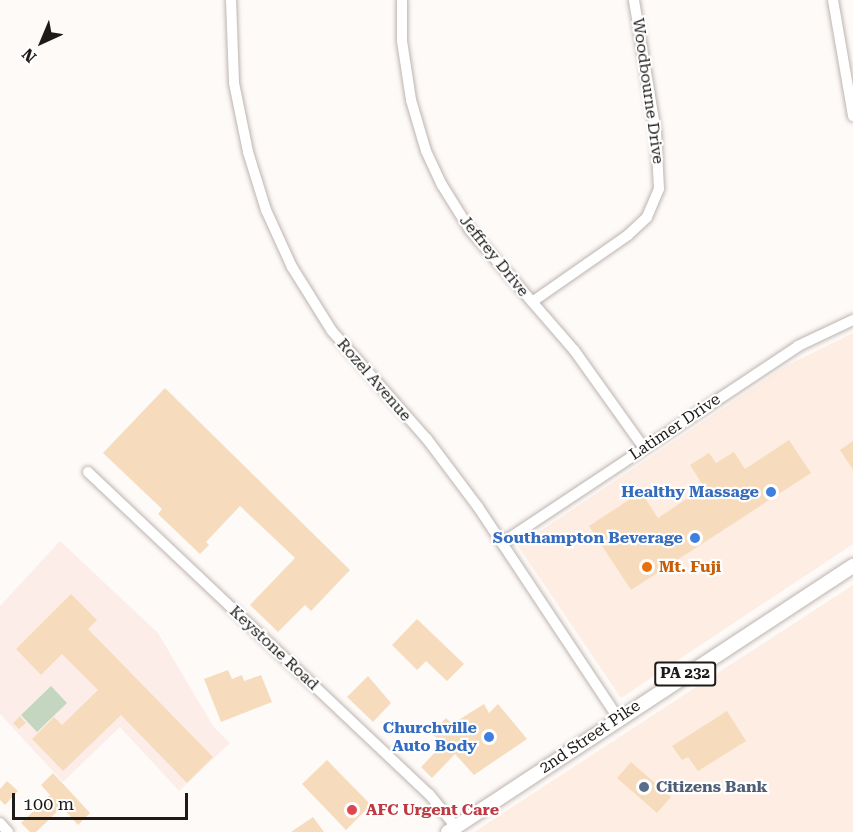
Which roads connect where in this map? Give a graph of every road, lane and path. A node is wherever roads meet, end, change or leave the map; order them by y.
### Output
1 (231, 0) edge
2 (402, 0) edge
3 (634, 0) edge
4 (833, 0) edge
5 (850, 69) edge
6 (853, 116) edge
7 (532, 302) junction
8 (853, 320) edge
9 (644, 448) junction
10 (88, 472) dead end
11 (502, 543) junction
12 (853, 566) edge
13 (618, 718) junction
14 (0, 823) edge
15 (452, 829) edge
16 (8, 832) edge

1 - 11 street, Rozel Avenue
2 - 7 street, Jeffrey Drive
3 - 7 street, Woodbourne Drive
4 - 5 street
5 - 6 street
7 - 9 street, Jeffrey Drive
8 - 9 street, Latimer Drive
9 - 11 street, Latimer Drive
10 - 15 street, Keystone Road
11 - 13 street, Rozel Avenue
12 - 13 main road, 2nd Street Pike / PA 232
13 - 15 main road, 2nd Street Pike / PA 232
14 - 16 street

